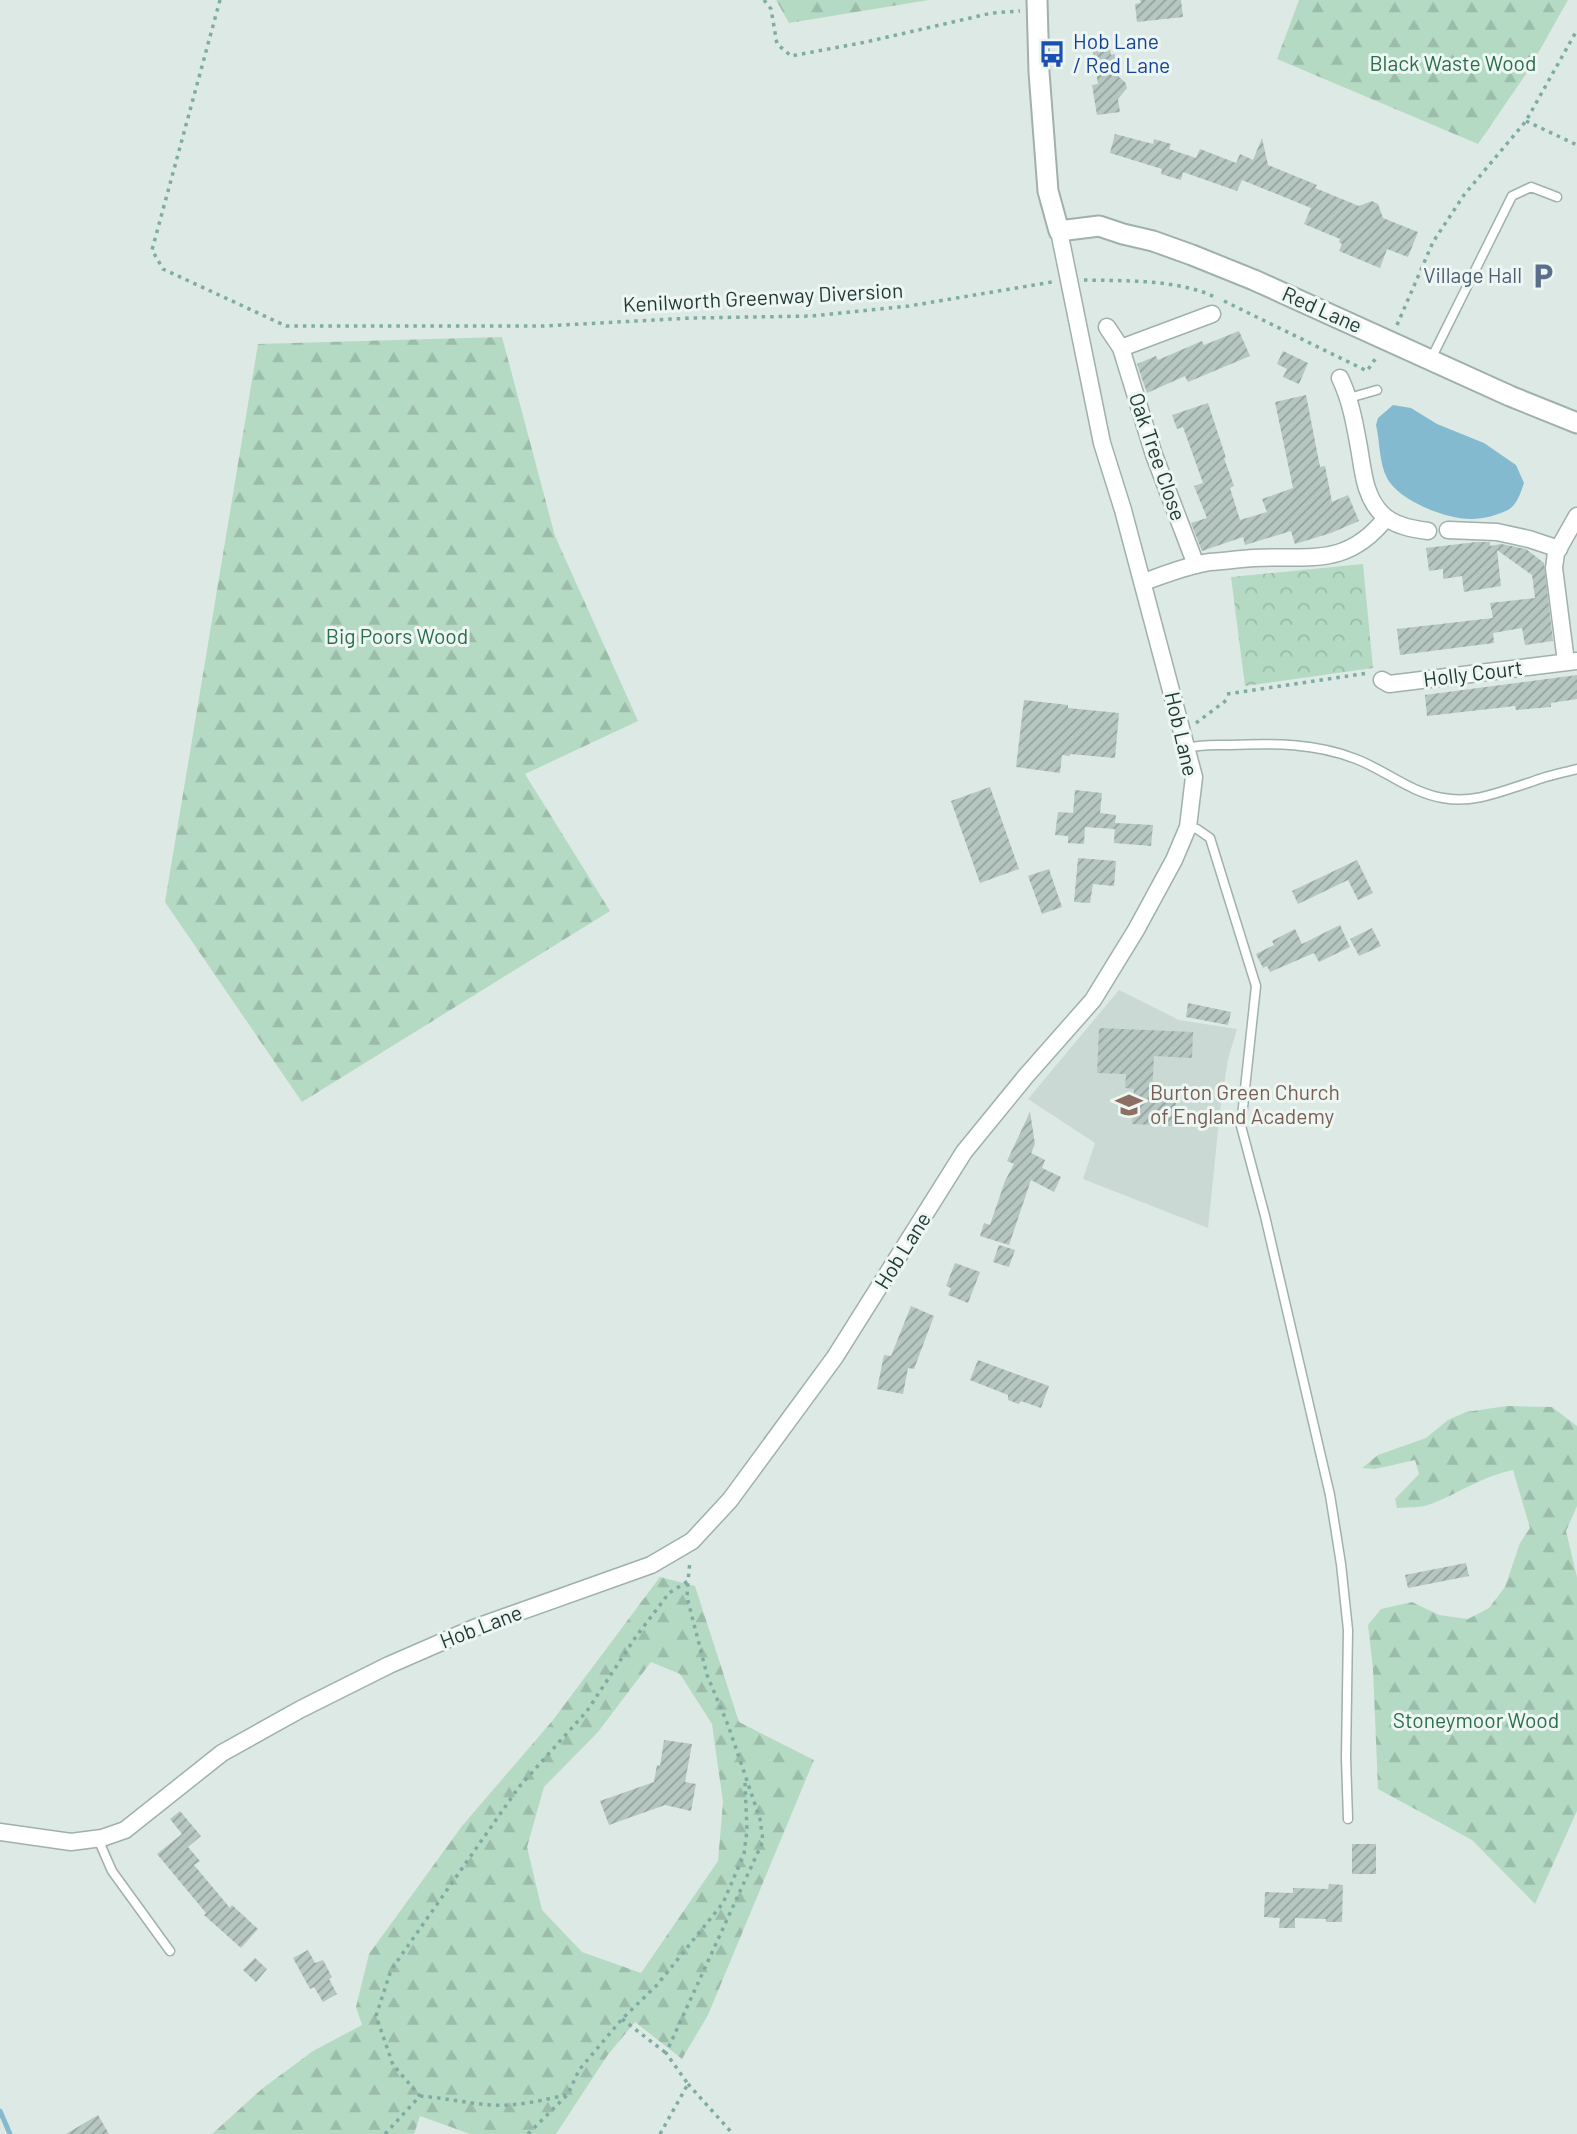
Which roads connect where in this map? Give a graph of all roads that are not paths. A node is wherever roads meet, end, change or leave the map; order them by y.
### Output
1 (1037, 5) edge
2 (1557, 197) dead end
3 (1059, 231) junction
4 (1212, 314) dead end
5 (1107, 327) dead end
6 (1121, 348) junction
7 (1431, 359) junction
8 (1340, 378) dead end
9 (1377, 390) dead end
10 (1349, 398) junction
11 (1577, 423) edge
12 (1577, 516) edge
13 (1387, 517) junction
14 (1448, 530) dead end
15 (1428, 531) dead end
16 (1559, 549) junction
17 (1196, 565) junction
18 (1143, 582) junction
19 (1571, 662) edge
20 (1382, 680) road end
21 (1185, 740) junction
22 (1577, 769) edge
23 (1188, 827) junction
24 (1348, 1819) dead end
25 (0, 1832) edge
26 (98, 1839) junction
27 (170, 1951) dead end

1 - 3 street
2 - 7 lane
3 - 7 street, Red Lane
3 - 18 street, Hob Lane
4 - 6 street
5 - 6 street, Oak Tree Close
6 - 17 street, Oak Tree Close
7 - 11 street, Red Lane
8 - 10 street
9 - 10 lane
10 - 13 street
12 - 16 street
13 - 15 street
13 - 17 street
14 - 16 street
16 - 19 street
17 - 18 street
18 - 21 street, Hob Lane
19 - 20 street, Holly Court
21 - 22 lane
21 - 23 street, Hob Lane
23 - 24 lane
23 - 26 street, Hob Lane
25 - 26 street, Hob Lane
26 - 27 lane

